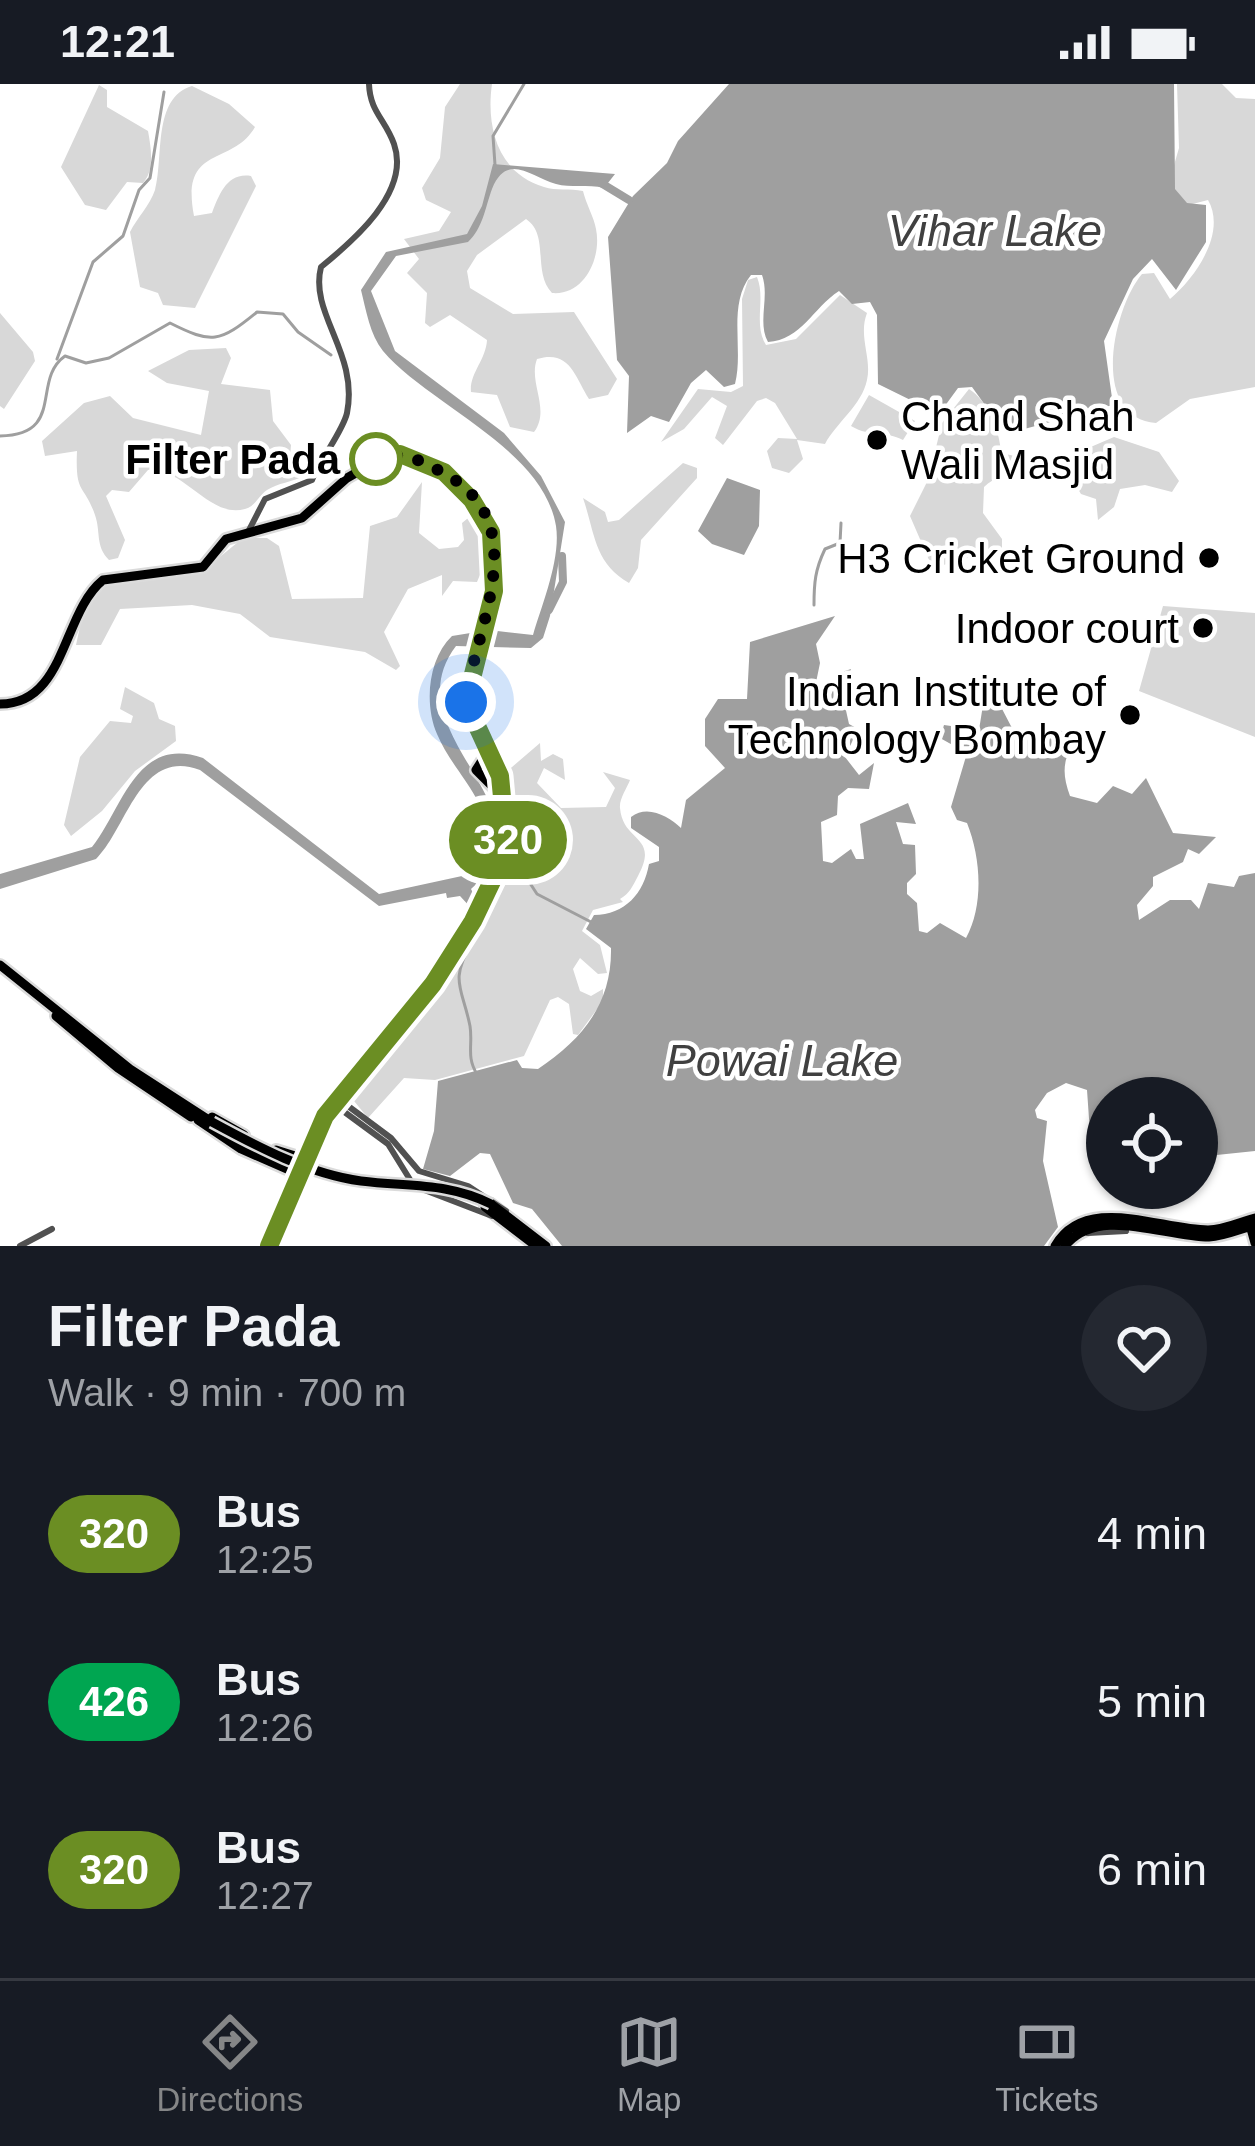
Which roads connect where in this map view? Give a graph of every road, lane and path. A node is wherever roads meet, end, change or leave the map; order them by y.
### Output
1 (370, 84) edge
2 (248, 532) junction
3 (0, 704) edge
4 (490, 748) junction
5 (504, 800) junction
6 (0, 968) edge
7 (125, 1069) junction
8 (338, 1104) junction
9 (190, 1109) junction
10 (198, 1120) junction
11 (211, 1124) junction
12 (279, 1151) junction
13 (309, 1161) junction
14 (274, 1165) junction
15 (303, 1176) junction
16 (504, 1215) junction
17 (1252, 1224) edge
18 (52, 1229) dead end
19 (1126, 1229) junction
20 (1255, 1243) edge
21 (23, 1246) edge
22 (272, 1246) edge
23 (536, 1246) edge
24 (546, 1246) edge
25 (1055, 1246) edge
26 (1068, 1246) edge
27 (1130, 1246) edge

1 - 2 street
2 - 3 main road
2 - 4 main road
4 - 5 main road
4 - 5 main road
5 - 8 main road
6 - 7 main road
7 - 9 main road
7 - 10 main road
8 - 13 main road
8 - 16 street
8 - 16 street
9 - 11 main road
9 - 12 main road
10 - 11 main road
10 - 14 main road
11 - 16 main road, bridge
12 - 13 main road
12 - 14 main road
13 - 15 main road
14 - 15 main road
15 - 22 main road
16 - 23 main road
16 - 24 main road
17 - 19 main road
17 - 20 main road
17 - 25 main road
18 - 21 street
19 - 26 main road
19 - 27 street

